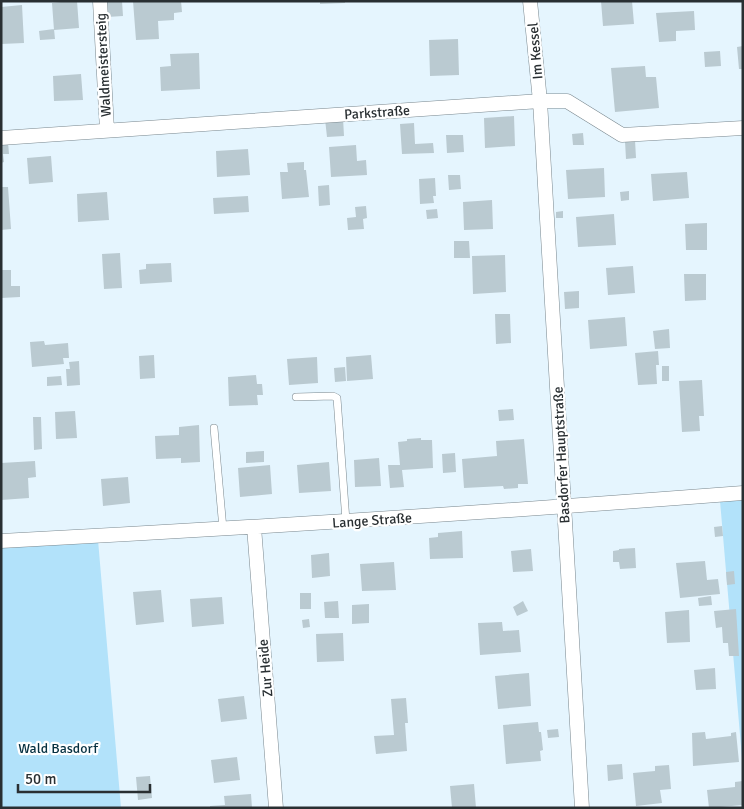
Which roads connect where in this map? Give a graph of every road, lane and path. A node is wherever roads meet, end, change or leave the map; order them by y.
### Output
1 (100, 1) edge
2 (530, 1) edge
3 (540, 101) junction
4 (743, 128) edge
5 (107, 130) junction
6 (1, 138) edge
7 (296, 397) dead end
8 (214, 428) dead end
9 (743, 493) edge
10 (564, 506) junction
11 (346, 521) junction
12 (254, 527) junction
13 (223, 529) junction
14 (1, 541) edge
15 (276, 808) edge
16 (582, 808) edge

1 - 5 street, Waldmeistersteig
2 - 3 street, Im Kessel
3 - 4 street, Parkstraße
3 - 5 street, Parkstraße
3 - 10 street, Basdorfer Hauptstraße
5 - 6 street, Parkstraße
7 - 11 lane
8 - 13 lane
9 - 10 street, Lange Straße
10 - 11 street, Lange Straße
10 - 16 street, Basdorfer Hauptstraße
11 - 12 street, Lange Straße
12 - 13 street, Lange Straße
12 - 15 street, Zur Heide
13 - 14 street, Lange Straße

